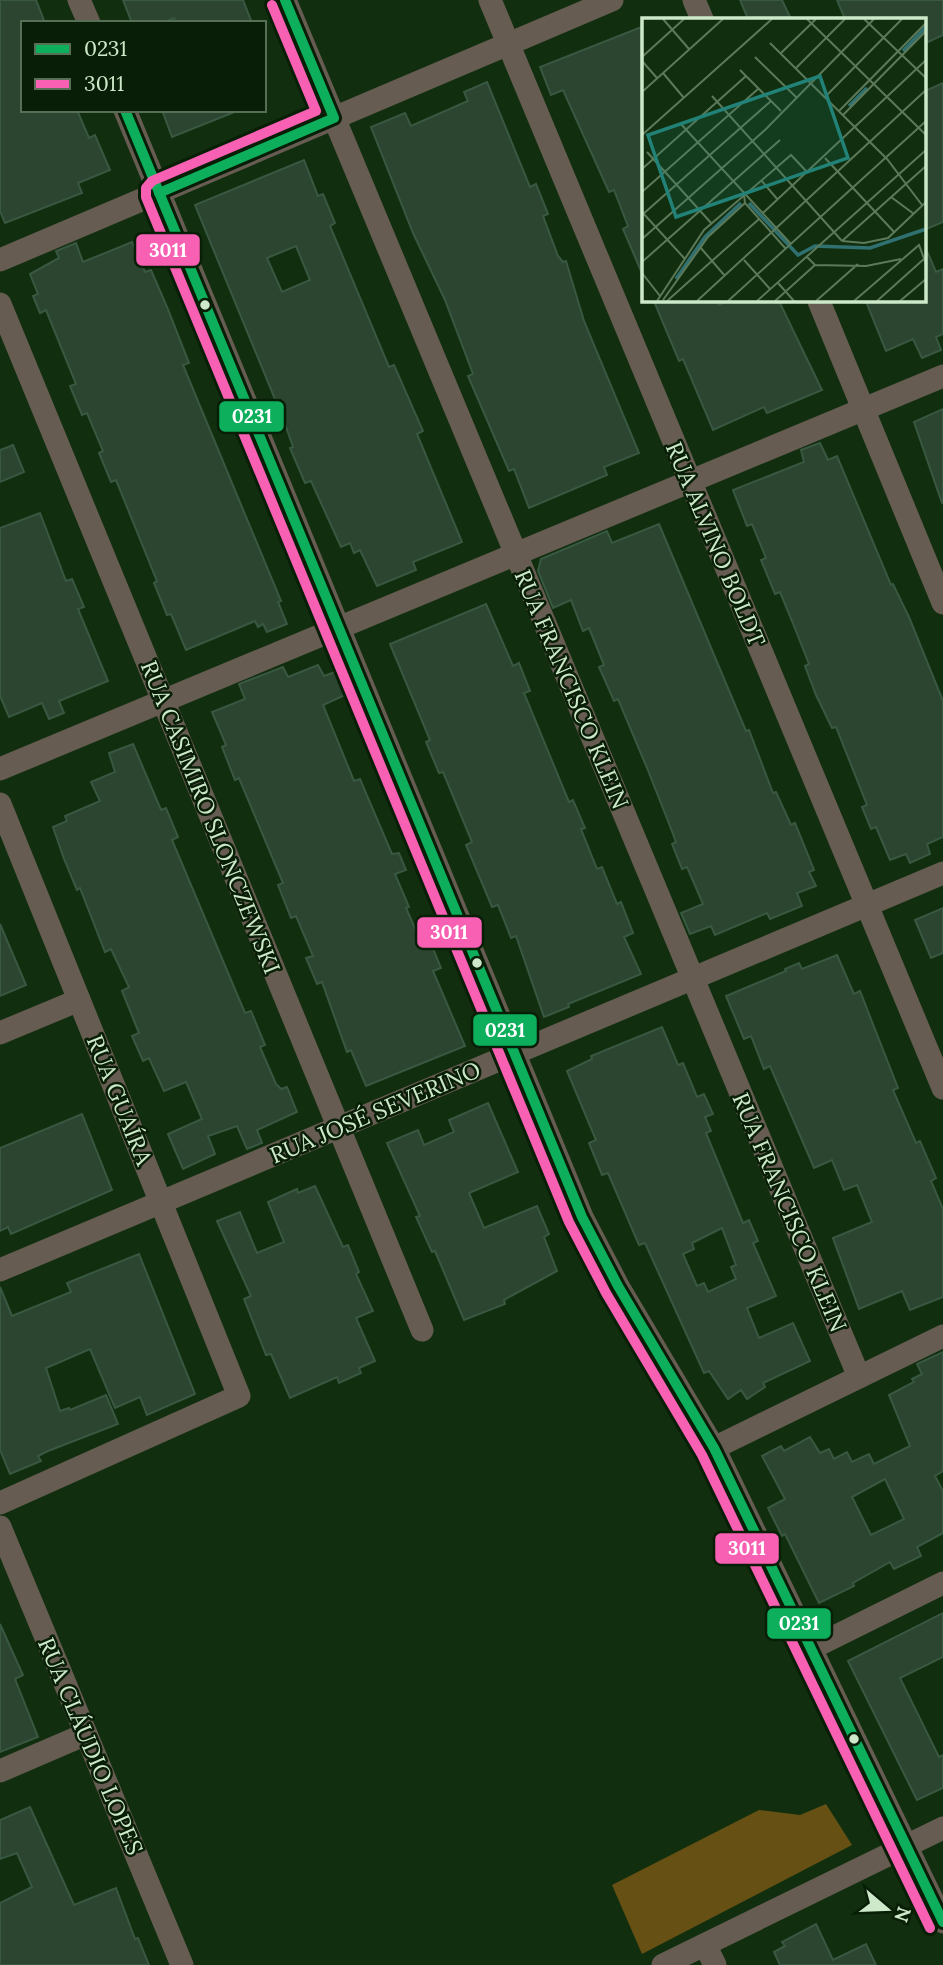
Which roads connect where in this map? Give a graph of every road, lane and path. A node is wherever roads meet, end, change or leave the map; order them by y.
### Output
1 (79, 0) edge
2 (285, 0) edge
3 (490, 0) edge
4 (612, 0) edge
5 (694, 0) edge
6 (702, 18) edge
7 (88, 21) edge
8 (509, 44) junction
9 (126, 112) edge
10 (334, 118) junction
11 (159, 193) junction
12 (0, 260) edge
13 (819, 301) edge
14 (0, 304) edge
15 (943, 376) edge
16 (864, 410) junction
17 (690, 482) junction
18 (516, 554) junction
19 (943, 603) edge
20 (338, 628) junction
21 (163, 701) junction
22 (0, 769) edge
23 (0, 804) edge
24 (943, 873) edge
25 (867, 905) junction
26 (693, 978) junction
27 (79, 1000) junction
28 (0, 1033) edge
29 (514, 1054) junction
30 (943, 1088) edge
31 (339, 1128) junction
32 (161, 1202) junction
33 (0, 1270) edge
34 (422, 1330) dead end
35 (943, 1336) edge
36 (859, 1377) junction
37 (714, 1448) junction
38 (0, 1503) edge
39 (0, 1527) edge
40 (943, 1583) edge
41 (812, 1648) junction
42 (86, 1734) junction
43 (0, 1771) edge
44 (943, 1828) edge
45 (906, 1846) junction
46 (943, 1922) edge
47 (710, 1955) edge
48 (182, 1965) edge
49 (663, 1965) edge

1 - 7 street
2 - 10 street, RUA FRANCISCO KLEIN
3 - 8 street, RUA ALVINO BOLDT
4 - 8 street
5 - 6 street
8 - 10 street
8 - 17 street, RUA ALVINO BOLDT
9 - 11 street
10 - 11 street
10 - 18 street, RUA FRANCISCO KLEIN
11 - 12 street
11 - 20 street
13 - 16 street
14 - 21 street, RUA CASIMIRO SLONCZEWSKI
15 - 16 street
16 - 17 street
16 - 19 street
17 - 18 street
17 - 25 street, RUA ALVINO BOLDT
18 - 20 street
18 - 26 street, RUA FRANCISCO KLEIN
20 - 21 street
20 - 29 street
21 - 22 street
21 - 31 street, RUA CASIMIRO SLONCZEWSKI
23 - 27 street, RUA GUAÍRA
24 - 25 street, RUA JOSÉ SEVERINO
25 - 26 street, RUA JOSÉ SEVERINO
25 - 30 street, RUA ALVINO BOLDT
26 - 29 street, RUA JOSÉ SEVERINO
26 - 36 street, RUA FRANCISCO KLEIN
27 - 28 street
27 - 32 street, RUA GUAÍRA
29 - 31 street, RUA JOSÉ SEVERINO
29 - 37 street
31 - 32 street, RUA JOSÉ SEVERINO
31 - 34 street, RUA CASIMIRO SLONCZEWSKI
32 - 33 street, RUA JOSÉ SEVERINO
32 - 38 street, RUA GUAÍRA
35 - 36 street
36 - 37 street
37 - 41 street
39 - 42 street, RUA CLÁUDIO LOPES
40 - 41 street
41 - 45 street
42 - 43 street
42 - 48 street, RUA CLÁUDIO LOPES
44 - 45 street
45 - 46 street
45 - 47 street
47 - 49 street

